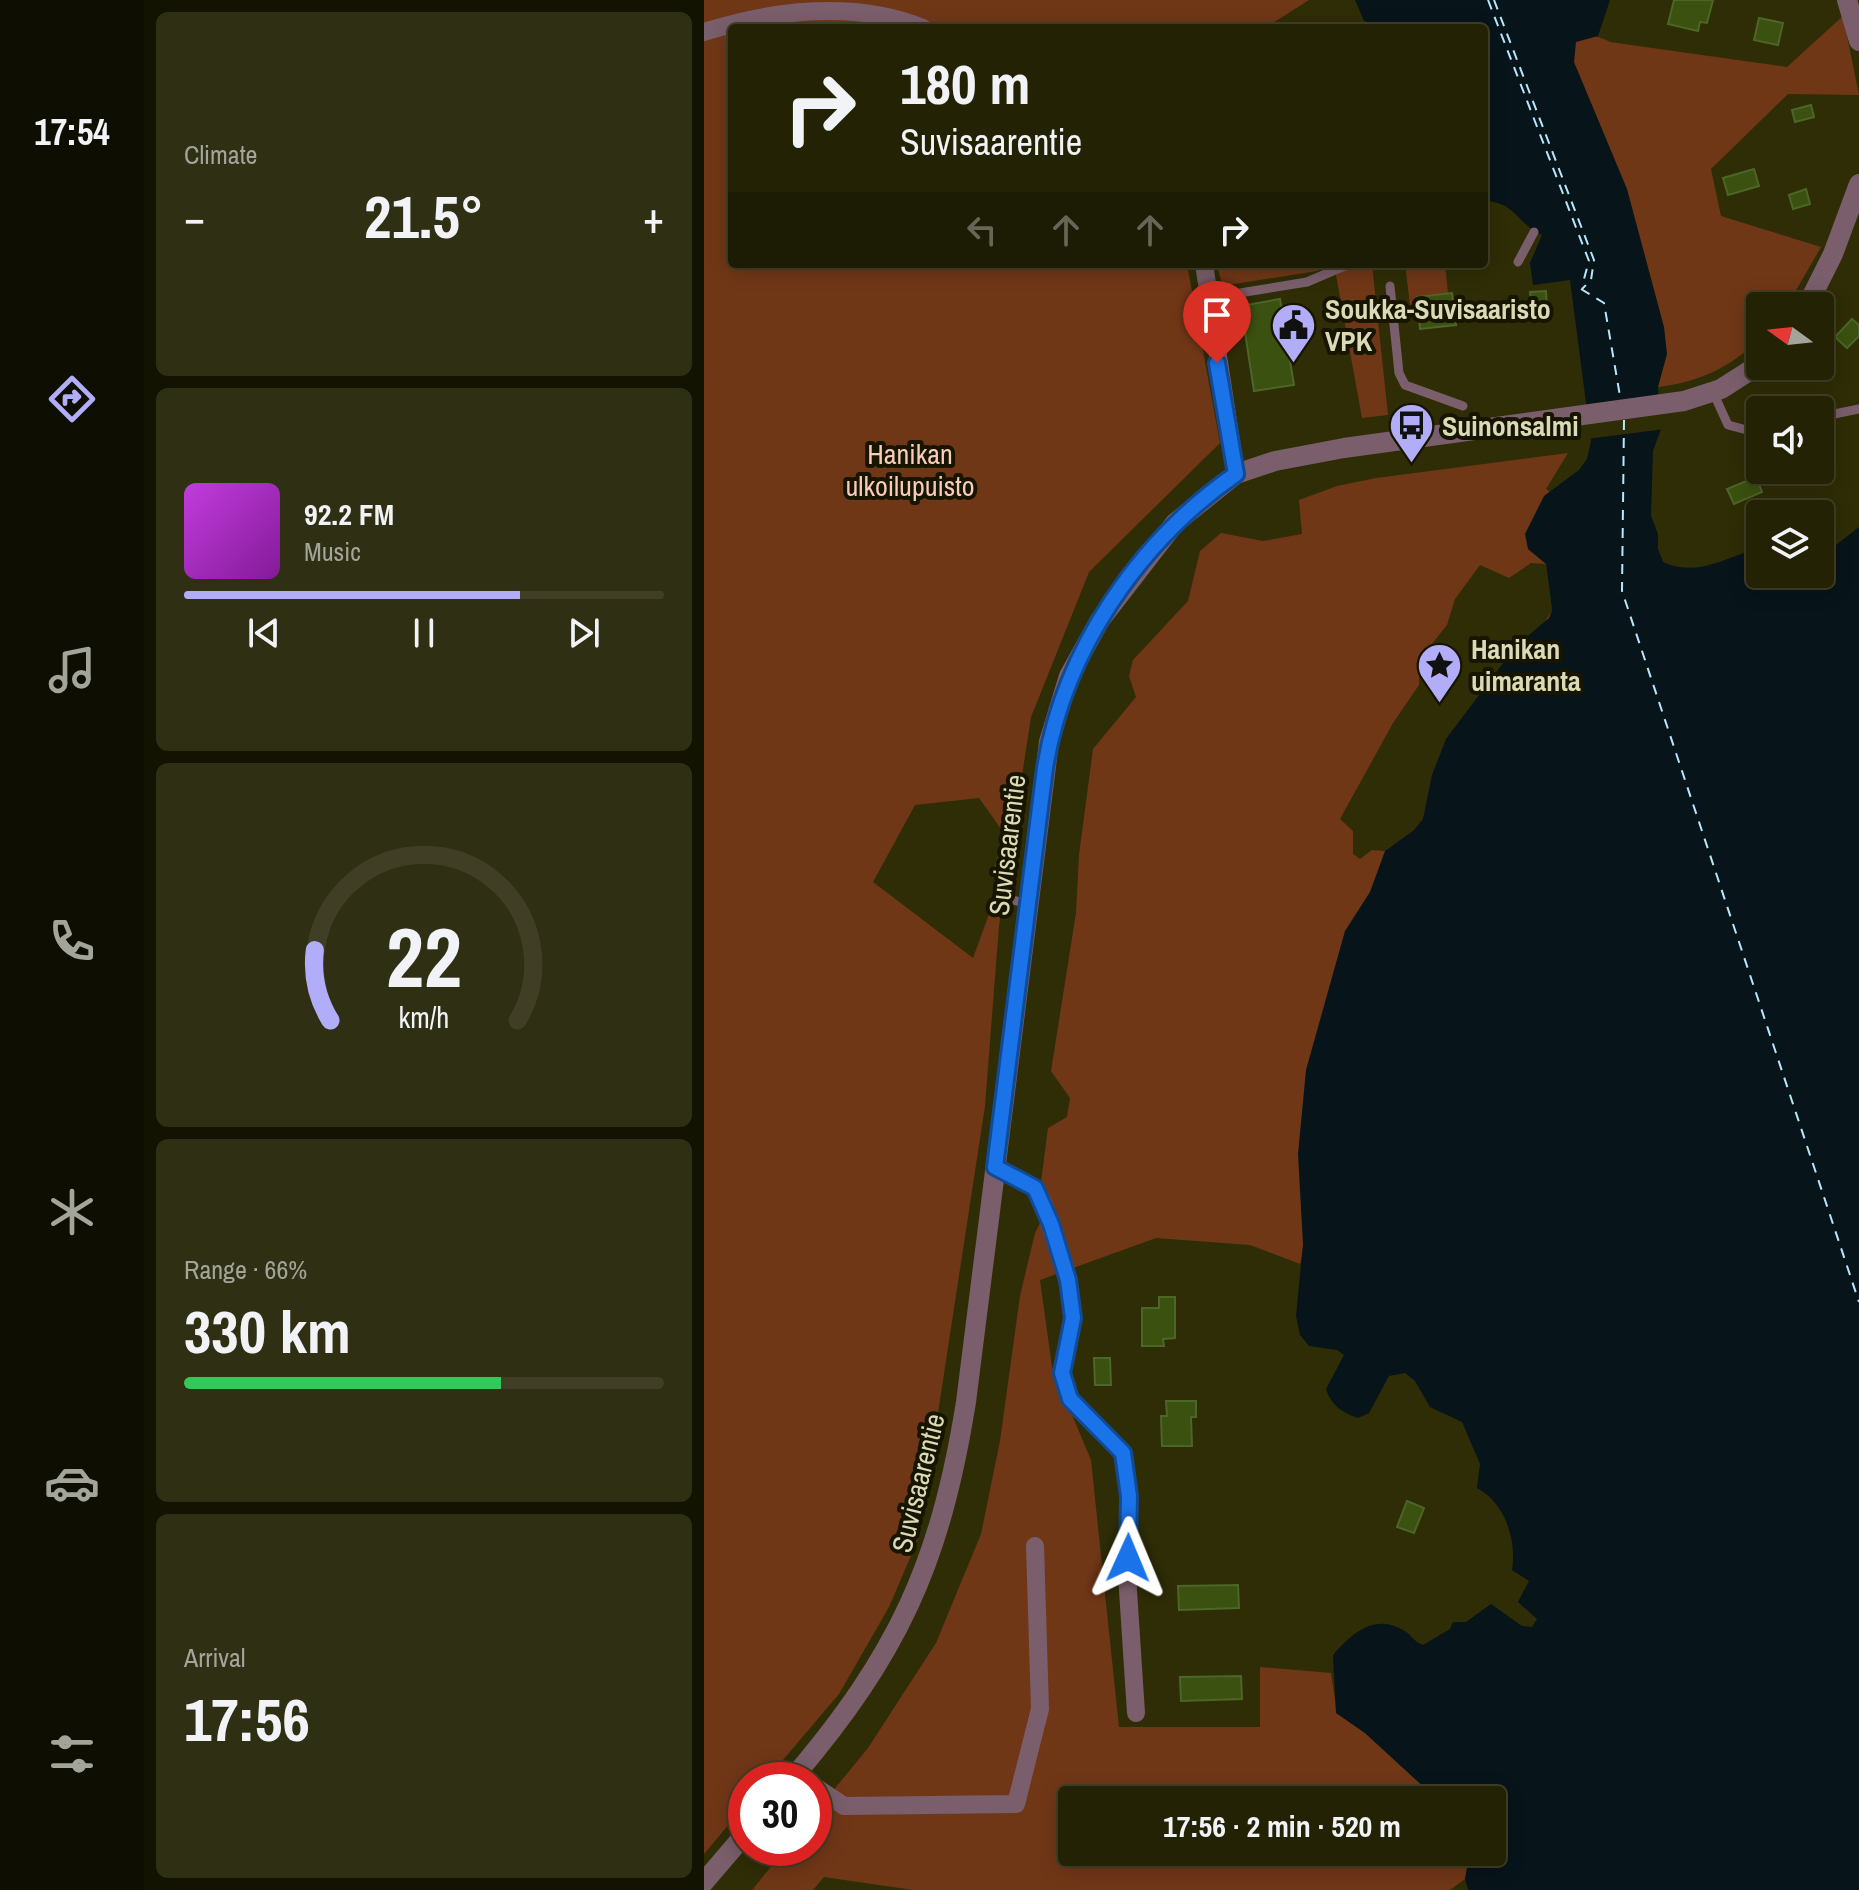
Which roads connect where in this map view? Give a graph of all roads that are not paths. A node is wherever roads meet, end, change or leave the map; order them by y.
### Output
1 (1847, 0) edge
2 (732, 24) edge
3 (914, 24) edge
4 (728, 25) edge
5 (704, 32) edge
6 (1859, 41) edge
7 (1859, 184) edge
8 (1534, 232) dead end
9 (1518, 262) dead end
10 (1205, 268) edge
11 (1340, 268) edge
12 (1390, 286) dead end
13 (1814, 292) edge
14 (1209, 299) junction
15 (1746, 372) edge
16 (1713, 392) junction
17 (1463, 406) dead end
18 (1859, 409) edge
19 (1834, 414) edge
20 (1746, 430) edge
21 (1236, 474) junction
22 (997, 896) dead end
23 (1028, 904) junction
24 (995, 1167) junction
25 (1035, 1546) dead end
26 (1136, 1713) dead end
27 (810, 1762) edge
28 (832, 1798) edge
29 (728, 1854) edge
30 (704, 1882) edge

1 - 6 street
2 - 3 street
4 - 5 street
7 - 13 street
8 - 9 lane
10 - 14 street
11 - 14 lane
12 - 17 lane
14 - 21 street
15 - 16 street, Suvisaarentie
16 - 20 lane
16 - 21 street, Suvisaarentie
18 - 19 lane
21 - 23 street, Suvisaarentie
22 - 23 lane
23 - 24 street, Suvisaarentie
24 - 26 street
24 - 27 street, Suvisaarentie
25 - 28 street
29 - 30 street

